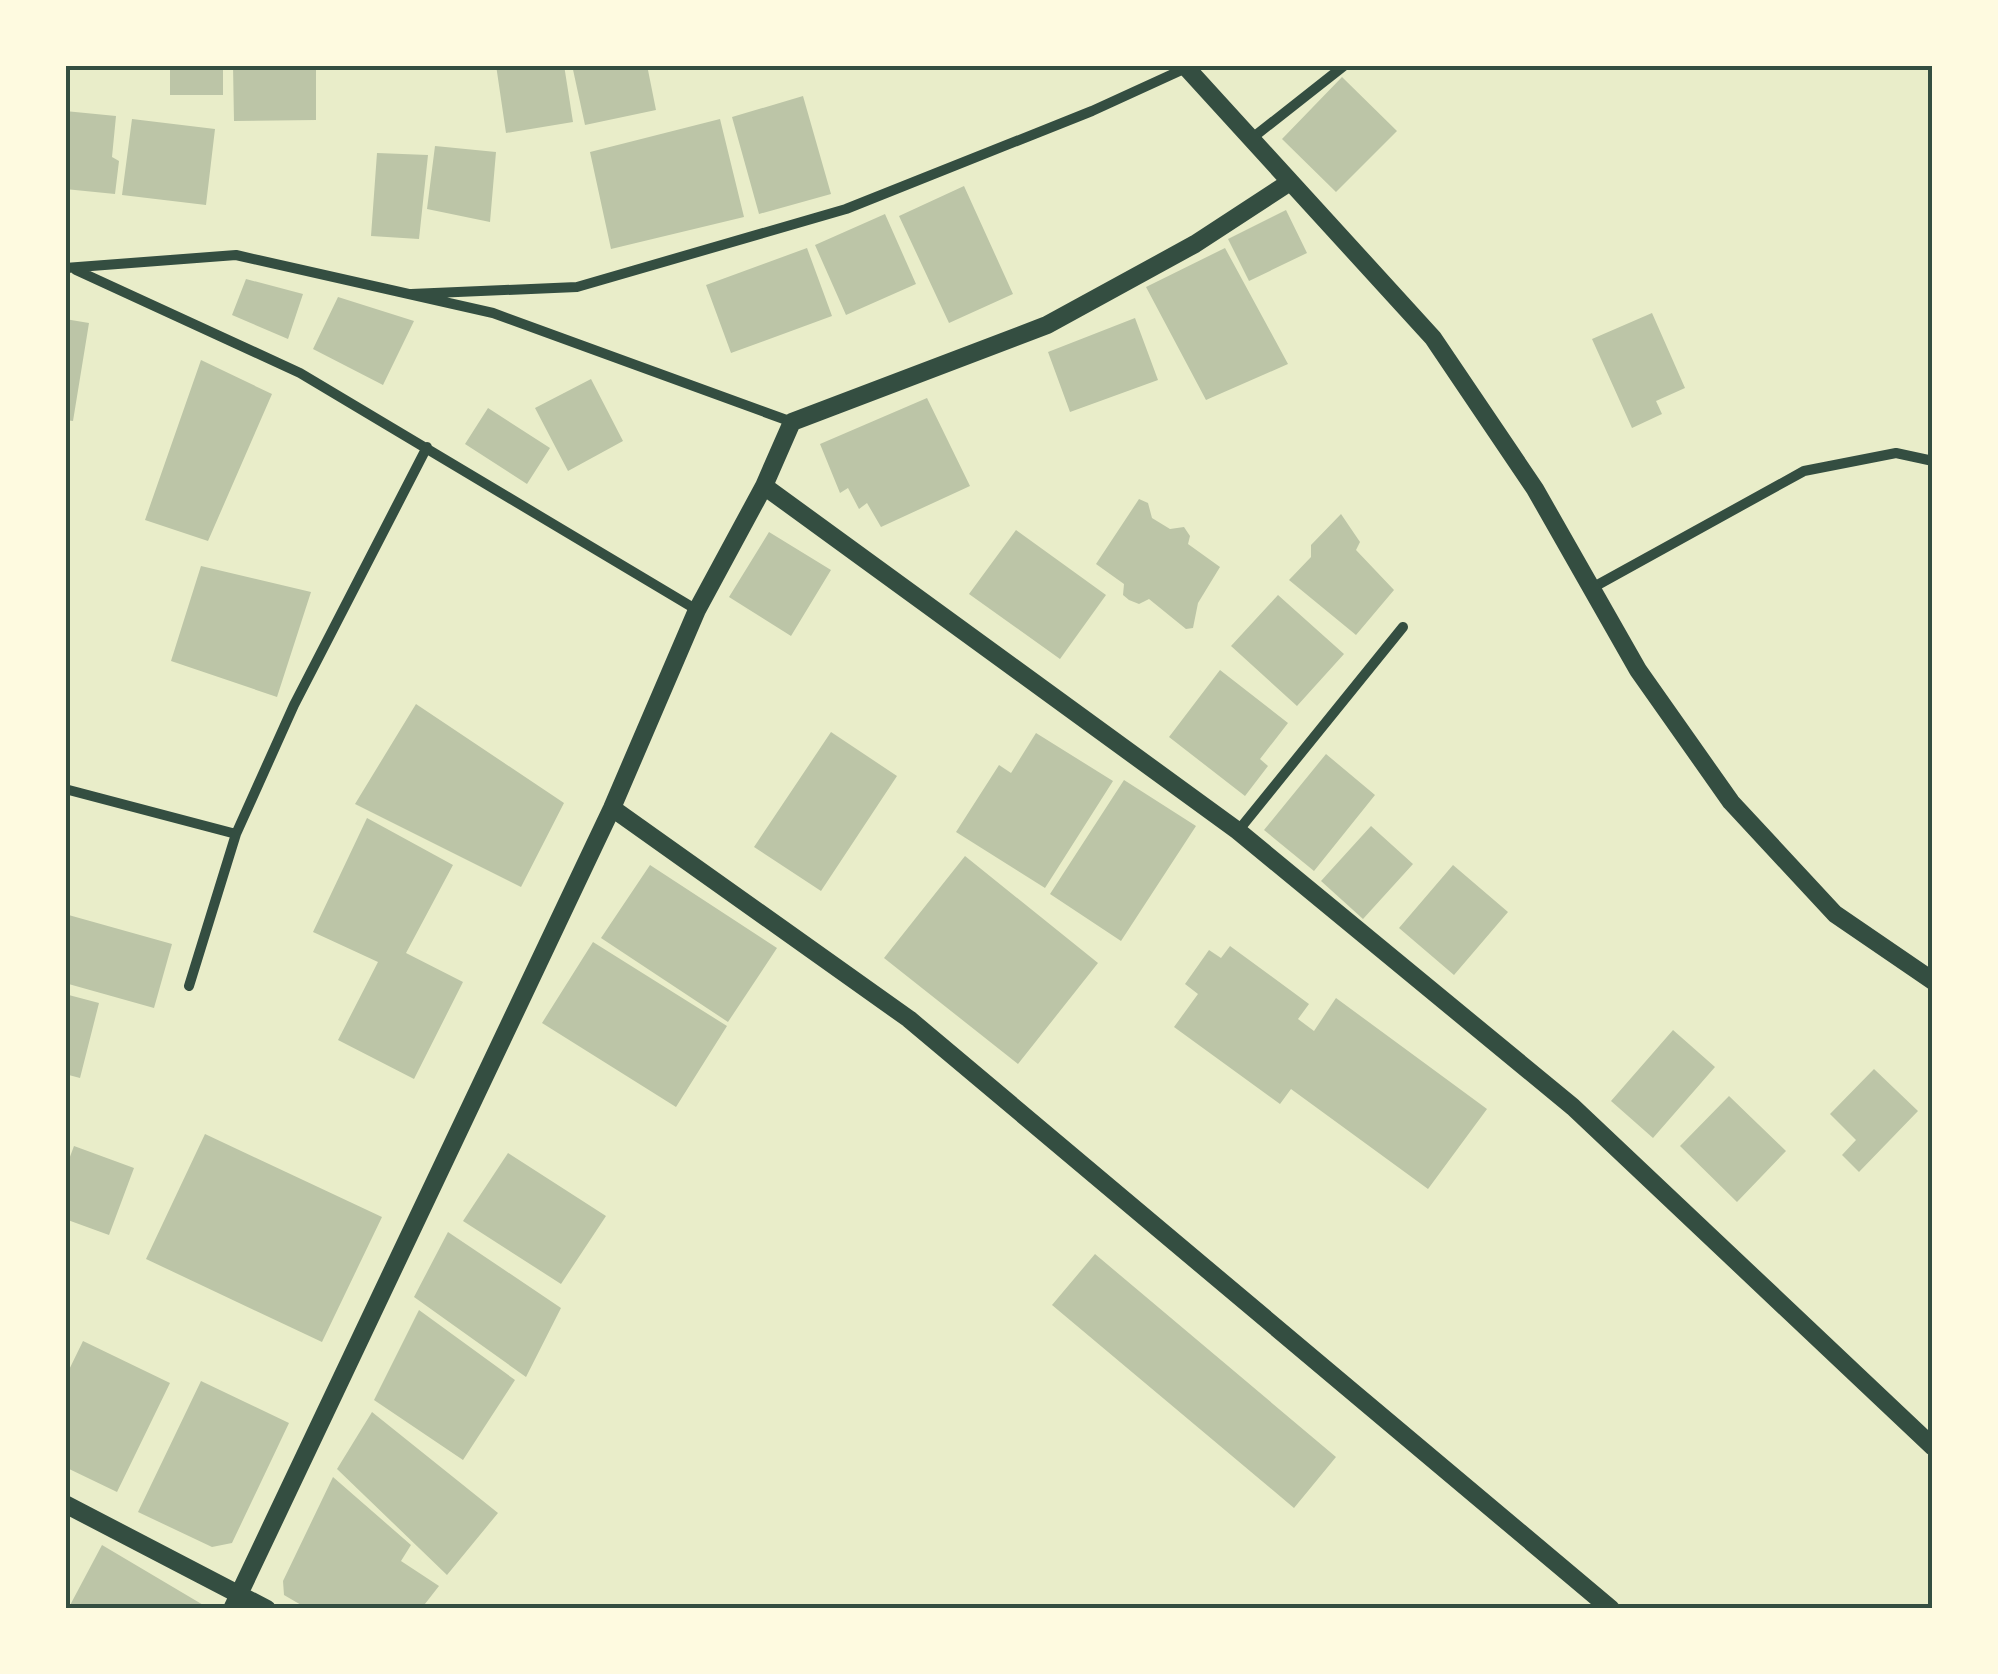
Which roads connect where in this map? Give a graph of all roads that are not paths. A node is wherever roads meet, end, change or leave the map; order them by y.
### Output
1 (1345, 65) edge
2 (1184, 66) edge
3 (1251, 139) junction
4 (1290, 182) junction
5 (70, 269) edge
6 (411, 294) junction
7 (792, 422) junction
8 (427, 448) junction
9 (1933, 462) edge
10 (764, 486) junction
11 (1592, 588) junction
12 (697, 610) junction
13 (1403, 628) dead end
14 (65, 789) edge
15 (612, 808) junction
16 (1238, 831) junction
17 (236, 834) junction
18 (1933, 981) edge
19 (189, 986) dead end
20 (1933, 1447) edge
21 (65, 1504) edge
22 (236, 1601) edge
23 (267, 1609) edge
24 (1610, 1609) edge

1 - 3 street
2 - 3 street
2 - 6 street
3 - 4 street
4 - 7 street
4 - 11 street
5 - 6 street
5 - 8 street
6 - 7 street
7 - 10 street
8 - 12 street
8 - 17 street
9 - 11 street
10 - 12 street
10 - 16 street
11 - 18 street
12 - 15 street
13 - 16 street
14 - 17 street
15 - 22 street
15 - 24 street
16 - 20 street
17 - 19 street
21 - 22 street
22 - 23 street

